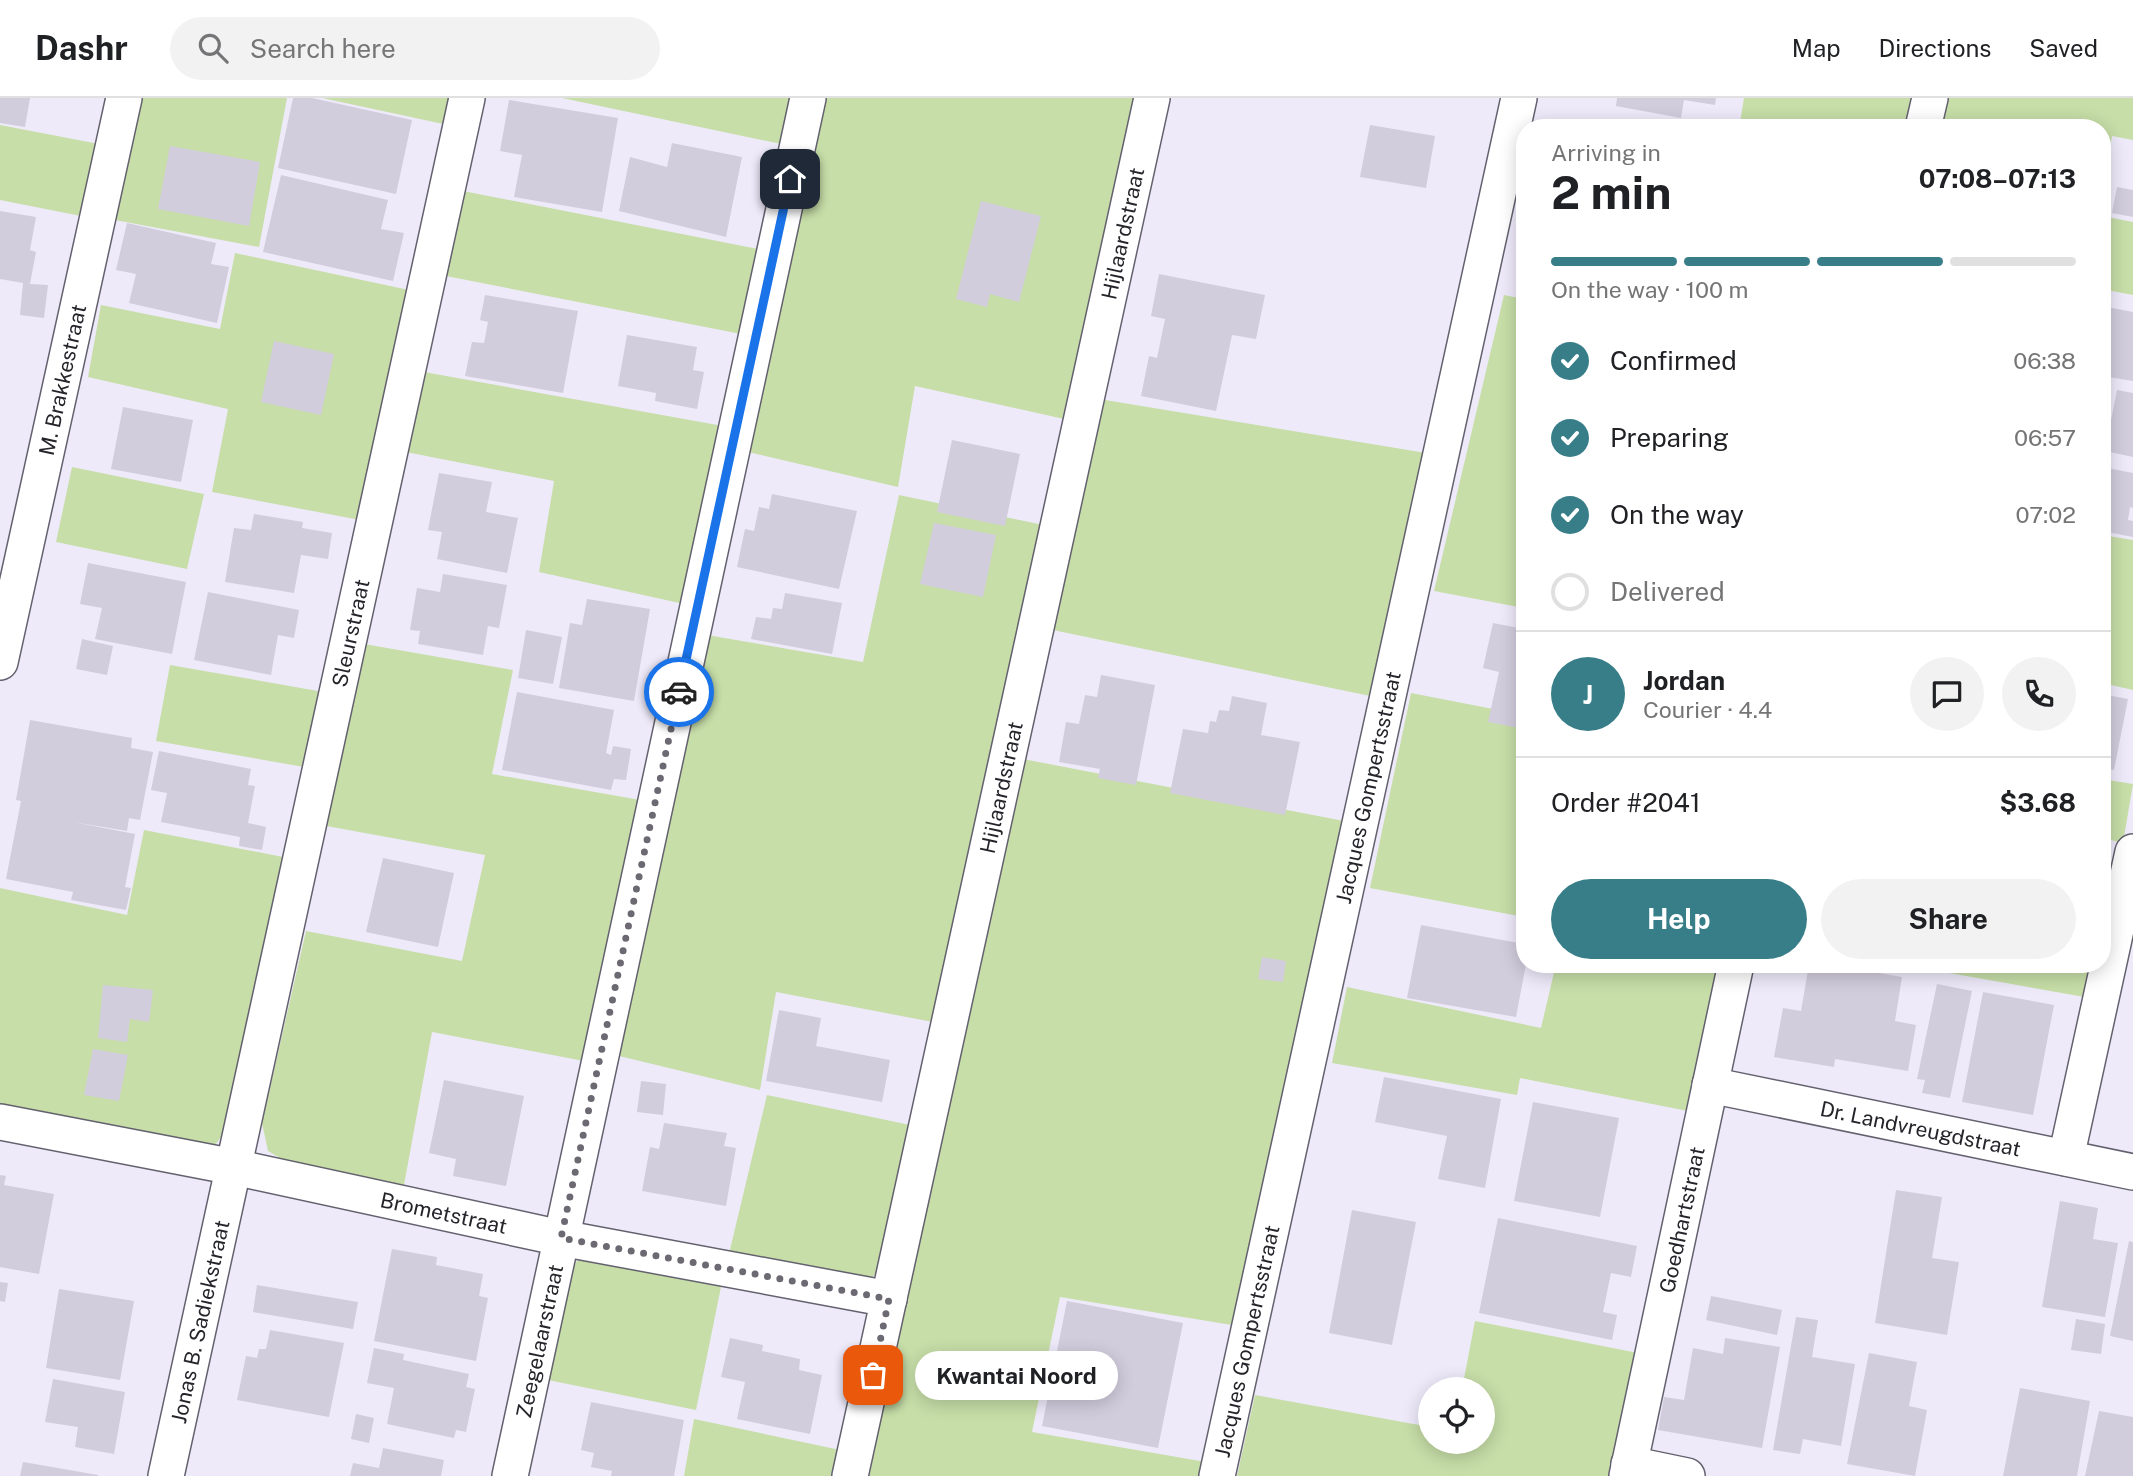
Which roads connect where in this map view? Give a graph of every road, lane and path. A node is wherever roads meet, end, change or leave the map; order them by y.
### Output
1 (124, 98) edge
2 (467, 98) edge
3 (808, 98) edge
4 (1152, 98) edge
5 (1519, 98) edge
6 (1930, 98) edge
7 (1925, 119) edge
8 (0, 662) edge
9 (2133, 852) edge
10 (2111, 952) edge
11 (1734, 973) edge
12 (2107, 973) edge
13 (1710, 1085) junction
14 (0, 1122) edge
15 (2066, 1158) junction
16 (234, 1167) junction
17 (2133, 1172) edge
18 (561, 1238) junction
19 (889, 1299) junction
20 (1628, 1470) edge
21 (166, 1476) edge
22 (510, 1476) edge
23 (850, 1476) edge
24 (1217, 1476) edge
25 (1687, 1476) edge

1 - 8 street, M. Brakkestraat
2 - 16 street, Sleurstraat
3 - 18 street, Zeegelaarstraat
4 - 19 street, Hijlaardstraat
5 - 24 street, Jacques Gompertsstraat
6 - 7 street
9 - 10 street
11 - 13 street, Goedhartstraat
12 - 15 street
13 - 15 street, Dr. Landvreugdstraat
13 - 20 street, Goedhartstraat
14 - 16 street, Brometstraat
15 - 17 street, Dr. Landvreugdstraat
16 - 18 street, Brometstraat
16 - 21 street, Jonas B. Sadiekstraat
18 - 19 street, Brometstraat
18 - 22 street, Zeegelaarstraat
19 - 23 street, Hijlaardstraat
20 - 25 street

